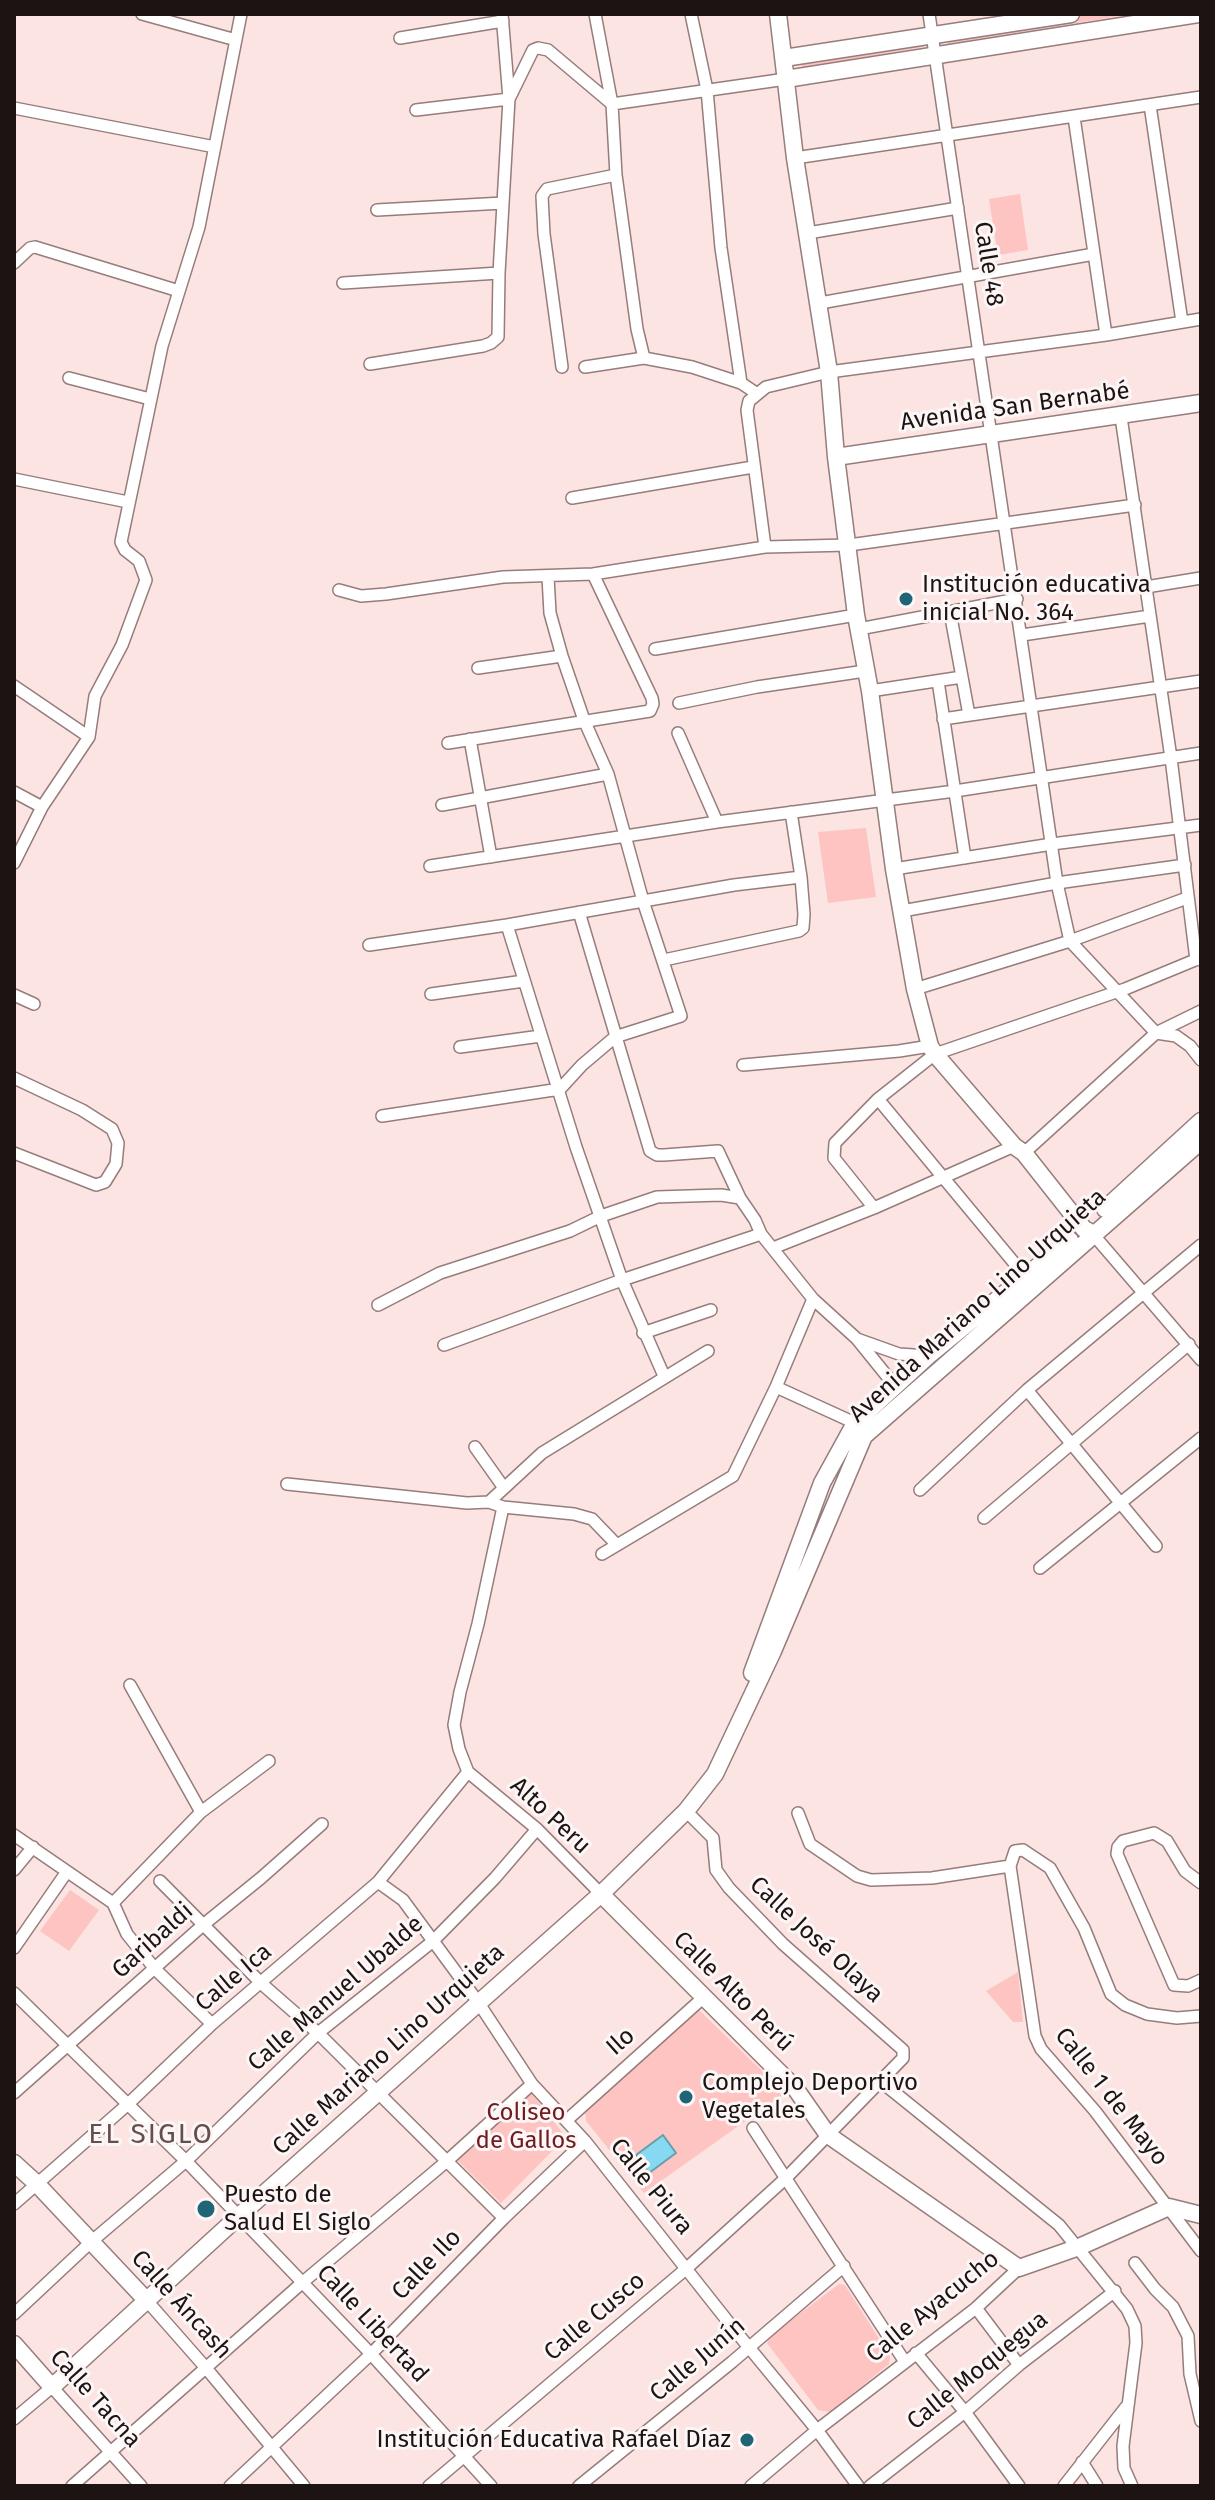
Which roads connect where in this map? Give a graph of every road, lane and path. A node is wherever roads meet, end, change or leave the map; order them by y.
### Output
1 (142, 14) edge
2 (241, 14) edge
3 (595, 14) edge
4 (691, 14) edge
5 (778, 14) edge
6 (929, 14) edge
7 (1071, 14) edge
8 (1198, 14) edge
9 (503, 18) edge
10 (1032, 20) junction
11 (1125, 20) edge
12 (932, 36) junction
13 (400, 38) dead end
14 (1035, 39) junction
15 (236, 40) junction
16 (935, 55) junction
17 (784, 58) junction
18 (786, 79) junction
19 (707, 90) junction
20 (1201, 97) edge
21 (509, 99) junction
22 (612, 104) junction
23 (1150, 105) junction
24 (14, 108) edge
25 (416, 110) dead end
26 (1074, 117) junction
27 (947, 136) junction
28 (215, 147) junction
29 (795, 158) junction
30 (616, 175) junction
31 (503, 203) junction
32 (958, 208) junction
33 (377, 210) dead end
34 (808, 233) junction
35 (1094, 254) junction
36 (14, 263) edge
37 (499, 273) junction
38 (968, 278) junction
39 (343, 283) dead end
40 (179, 291) junction
41 (820, 303) junction
42 (1201, 319) edge
43 (1182, 322) junction
44 (1106, 335) junction
45 (979, 350) junction
46 (644, 358) junction
47 (370, 364) dead end
48 (562, 367) dead end
49 (585, 367) dead end
50 (829, 372) junction
51 (69, 378) dead end
52 (741, 383) junction
53 (756, 393) junction
54 (150, 399) junction
55 (1201, 403) edge
56 (1121, 417) junction
57 (992, 436) junction
58 (836, 457) junction
59 (753, 467) junction
60 (14, 479) edge
61 (572, 498) dead end
62 (128, 502) junction
63 (1135, 505) junction
64 (1004, 521) junction
65 (849, 545) junction
66 (765, 547) junction
67 (593, 574) junction
68 (548, 577) junction
69 (1201, 578) edge
70 (1146, 587) junction
71 (339, 590) dead end
72 (1017, 599) junction
73 (950, 612) junction
74 (1150, 616) junction
75 (858, 622) junction
76 (1022, 635) junction
77 (655, 649) dead end
78 (562, 656) junction
79 (478, 668) dead end
80 (865, 671) junction
81 (962, 677) junction
82 (938, 681) junction
83 (1201, 681) edge
84 (14, 686) edge
85 (1160, 687) junction
86 (870, 691) junction
87 (679, 703) dead end
88 (1032, 705) junction
89 (969, 715) junction
90 (943, 719) junction
91 (584, 720) junction
92 (678, 733) dead end
93 (89, 737) junction
94 (470, 739) junction
95 (448, 743) dead end
96 (1201, 753) edge
97 (1171, 758) junction
98 (608, 774) junction
99 (1043, 777) junction
100 (955, 791) junction
101 (14, 792) edge
102 (479, 798) junction
103 (885, 801) junction
104 (442, 805) dead end
105 (42, 807) junction
106 (791, 812) junction
107 (717, 822) junction
108 (1201, 825) edge
109 (1180, 829) junction
110 (626, 836) junction
111 (1052, 844) junction
112 (491, 857) junction
113 (965, 858) junction
114 (14, 863) edge
115 (1185, 865) junction
116 (430, 866) dead end
117 (894, 869) junction
118 (801, 877) junction
119 (1057, 883) junction
120 (1187, 898) junction
121 (643, 901) junction
122 (902, 911) junction
123 (579, 912) junction
124 (507, 925) junction
125 (1070, 941) junction
126 (369, 945) dead end
127 (1199, 959) edge
128 (664, 960) junction
129 (524, 981) junction
130 (915, 989) junction
131 (1116, 992) junction
132 (431, 994) dead end
133 (14, 995) edge
134 (34, 1004) dead end
135 (1201, 1011) edge
136 (1156, 1033) junction
137 (541, 1036) junction
138 (615, 1037) junction
139 (460, 1047) dead end
140 (932, 1050) junction
141 (1201, 1060) edge
142 (743, 1065) dead end
143 (14, 1078) edge
144 (560, 1089) junction
145 (878, 1099) junction
146 (382, 1116) dead end
147 (1201, 1121) edge
148 (1201, 1141) edge
149 (1019, 1149) junction
150 (14, 1153) edge
151 (943, 1178) junction
152 (740, 1198) junction
153 (874, 1208) junction
154 (601, 1216) junction
155 (1088, 1231) junction
156 (761, 1234) junction
157 (1201, 1245) edge
158 (773, 1248) junction
159 (1025, 1276) junction
160 (622, 1280) junction
161 (1144, 1292) junction
162 (813, 1299) junction
163 (378, 1305) dead end
164 (711, 1310) dead end
165 (643, 1333) junction
166 (857, 1339) junction
167 (1189, 1344) junction
168 (444, 1345) dead end
169 (708, 1351) dead end
170 (928, 1356) junction
171 (1201, 1360) edge
172 (664, 1376) junction
173 (895, 1386) junction
174 (776, 1387) junction
175 (1027, 1390) junction
176 (855, 1423) junction
177 (1201, 1438) edge
178 (1071, 1445) junction
179 (475, 1447) dead end
180 (287, 1484) dead end
181 (504, 1488) junction
182 (920, 1490) dead end
183 (489, 1502) junction
184 (1120, 1503) junction
185 (503, 1507) junction
186 (984, 1518) dead end
187 (617, 1545) junction
188 (1156, 1546) dead end
189 (602, 1554) dead end
190 (1040, 1568) dead end
191 (130, 1685) dead end
192 (735, 1731) junction
193 (269, 1761) dead end
194 (468, 1772) junction
195 (686, 1811) junction
196 (201, 1812) junction
197 (798, 1813) dead end
198 (322, 1824) dead end
199 (537, 1829) junction
200 (14, 1835) edge
201 (33, 1847) junction
202 (1010, 1866) junction
203 (14, 1870) edge
204 (66, 1873) junction
205 (160, 1881) dead end
206 (378, 1882) junction
207 (1201, 1883) edge
208 (601, 1894) junction
209 (113, 1903) junction
210 (203, 1925) junction
211 (432, 1942) junction
212 (14, 1948) edge
213 (155, 1969) junction
214 (1201, 1980) edge
215 (262, 1984) junction
216 (14, 1993) edge
217 (705, 1996) junction
218 (478, 2002) junction
219 (1201, 2016) edge
220 (212, 2024) junction
221 (318, 2033) junction
222 (67, 2046) junction
223 (904, 2054) joint
224 (879, 2080) junction
225 (532, 2084) junction
226 (14, 2093) edge
227 (379, 2093) junction
228 (127, 2105) junction
229 (567, 2120) junction
230 (753, 2128) dead end
231 (828, 2135) junction
232 (585, 2141) junction
233 (186, 2161) junction
234 (447, 2161) junction
235 (14, 2163) edge
236 (786, 2178) junction
237 (36, 2183) junction
238 (14, 2204) edge
239 (1169, 2207) junction
240 (1201, 2215) edge
241 (239, 2216) junction
242 (504, 2218) junction
243 (92, 2241) junction
244 (1079, 2247) junction
245 (1201, 2251) edge
246 (1135, 2263) dead end
247 (844, 2266) junction
248 (687, 2268) junction
249 (1019, 2268) junction
250 (303, 2282) junction
251 (1115, 2291) junction
252 (148, 2302) junction
253 (976, 2308) junction
254 (14, 2314) edge
255 (14, 2344) edge
256 (748, 2346) junction
257 (916, 2353) junction
258 (371, 2354) junction
259 (905, 2362) junction
260 (1019, 2365) junction
261 (206, 2368) junction
262 (52, 2387) junction
263 (1126, 2407) junction
264 (965, 2412) junction
265 (14, 2419) edge
266 (1201, 2421) edge
267 (817, 2430) junction
268 (273, 2448) junction
269 (111, 2452) junction
270 (465, 2455) junction
271 (1082, 2462) junction
272 (72, 2486) edge
273 (141, 2486) edge
274 (230, 2486) edge
275 (304, 2486) edge
276 (429, 2486) edge
277 (491, 2486) edge
278 (579, 2486) edge
279 (751, 2486) edge
280 (858, 2486) edge
281 (870, 2486) edge
282 (1019, 2486) edge
283 (1064, 2486) edge
284 (1097, 2486) edge
285 (1132, 2486) edge

1 - 15 street
2 - 15 street
3 - 22 street
4 - 19 street
5 - 17 street
6 - 12 street, Calle 48
7 - 10 street
8 - 11 street
9 - 13 street
9 - 21 street
10 - 12 street
10 - 14 street
11 - 14 street
12 - 16 street, Calle 48
12 - 17 street
14 - 16 street
15 - 28 street
16 - 18 street
16 - 27 street, Calle 48
17 - 18 street
18 - 19 street
18 - 29 street
19 - 22 street
19 - 52 street
20 - 23 street
21 - 22 street
21 - 25 street
21 - 31 street
22 - 30 street
23 - 26 street
23 - 43 street
24 - 28 street
26 - 27 street
26 - 35 street
27 - 29 street
27 - 32 street, Calle 48
28 - 40 street
29 - 34 street
30 - 46 street
30 - 48 street
31 - 33 street
31 - 37 street
32 - 34 street
32 - 38 street, Calle 48
34 - 41 street
35 - 38 street
35 - 44 street
36 - 40 street
37 - 39 street
37 - 47 street
38 - 41 street
38 - 45 street, Calle 48
40 - 54 street
41 - 50 street
42 - 43 street
43 - 44 street
44 - 45 street
45 - 50 street
45 - 57 street, Calle 48
46 - 49 street
46 - 52 street
50 - 53 street
50 - 58 street
51 - 54 street
52 - 53 street
53 - 59 street
54 - 62 street
55 - 56 street, Avenida San Bernabé
56 - 57 street, Avenida San Bernabé
56 - 63 street
57 - 58 street, Avenida San Bernabé
57 - 64 street, Calle 48
58 - 65 street
59 - 61 street
59 - 66 street
60 - 62 street
62 - 93 street
63 - 64 street
63 - 70 street
64 - 65 street
64 - 72 street, Calle 48
65 - 66 street
65 - 75 street
66 - 67 street
67 - 68 street
67 - 91 street
68 - 71 street
68 - 78 street
69 - 70 street
70 - 74 street
72 - 73 street
72 - 76 street, Calle 48
73 - 75 street
73 - 81 street
74 - 76 street
74 - 85 street
75 - 77 street
75 - 80 street
76 - 88 street, Calle 48
78 - 79 street
78 - 91 street
80 - 86 street
80 - 87 street
81 - 82 street
81 - 89 street
82 - 86 street
82 - 90 street
83 - 85 street
84 - 93 street
85 - 88 street
85 - 97 street
86 - 103 street
88 - 89 street
88 - 99 street, Calle 48
89 - 90 street
90 - 100 street
91 - 94 street
91 - 98 street
92 - 107 street
93 - 105 street
94 - 95 street
94 - 102 street
96 - 97 street
97 - 99 street
97 - 109 street
98 - 102 street
98 - 110 street
99 - 100 street
99 - 111 street, Calle 48
100 - 103 street
100 - 113 street
101 - 105 street
102 - 104 street
102 - 112 street
103 - 106 street
103 - 117 street
105 - 114 street
106 - 107 street
106 - 118 street
107 - 110 street
108 - 109 street
109 - 111 street
109 - 115 street
110 - 112 street
110 - 121 street
111 - 113 street
111 - 119 street, Calle 48
112 - 116 street
113 - 117 street
115 - 119 street
115 - 120 street
117 - 122 street
118 - 121 street
118 - 128 street
119 - 122 street
119 - 125 street, Calle 48
120 - 125 street
120 - 127 street
121 - 123 street
121 - 128 street
122 - 130 street
123 - 124 street
123 - 138 street
124 - 126 street
124 - 129 street
125 - 130 street
125 - 131 street
127 - 131 street
128 - 138 street
129 - 132 street
129 - 137 street
130 - 140 street
131 - 136 street
131 - 140 street
133 - 134 street
135 - 136 street
136 - 141 street
136 - 149 street
137 - 139 street
137 - 144 street
138 - 144 street
138 - 152 street
140 - 142 street
140 - 145 street
140 - 149 street
143 - 150 street
144 - 146 street
144 - 154 street
145 - 151 street
145 - 153 street
147 - 155 street, Avenida Mariano Lino Urquieta
148 - 155 street, Avenida Mariano Lino Urquieta
149 - 151 street
149 - 155 street
151 - 153 street
151 - 159 street
152 - 154 street
152 - 156 street
153 - 158 street
154 - 160 street
154 - 163 street
155 - 159 street, Avenida Mariano Lino Urquieta
155 - 161 street
155 - 192 street, Avenida Mariano Lino Urquieta
156 - 158 street
156 - 160 street
157 - 161 street
158 - 162 street
159 - 170 street, Avenida Mariano Lino Urquieta
160 - 165 street
160 - 168 street
161 - 167 street
161 - 175 street
162 - 166 street
162 - 174 street
164 - 165 street
165 - 172 street
166 - 170 street
166 - 173 street
167 - 171 street
167 - 178 street
169 - 172 street
170 - 173 street, Avenida Mariano Lino Urquieta
172 - 181 street
173 - 176 street, Avenida Mariano Lino Urquieta
174 - 176 street
174 - 187 street
175 - 178 street
175 - 182 street
176 - 192 street, Avenida Mariano Lino Urquieta
177 - 184 street
178 - 184 street
178 - 186 street
179 - 181 street
180 - 183 street
181 - 183 street
183 - 185 street
184 - 188 street
184 - 190 street
185 - 187 street
185 - 194 street
187 - 189 street
191 - 196 street
192 - 195 street, Calle Mariano Lino Urquieta
193 - 196 street
194 - 199 street, Alto Peru
194 - 206 street, Calle Ica
195 - 208 street, Calle Mariano Lino Urquieta
195 - 223 street, Calle José Olaya
196 - 209 street
197 - 202 street
198 - 210 street, Garibaldi
199 - 208 street, Alto Peru
199 - 211 street, Calle Manuel Ubalde
200 - 201 street
201 - 203 street
201 - 204 street
202 - 219 street
202 - 239 street, Calle 1 de Mayo
204 - 209 street
204 - 212 street
205 - 210 street
206 - 211 street, Calle Piura
206 - 215 street, Calle Ica
207 - 214 street
208 - 217 street, Calle Alto Perú
208 - 218 street, Calle Mariano Lino Urquieta
209 - 213 street
210 - 213 street, Garibaldi
210 - 215 street
211 - 218 street, Calle Piura
211 - 221 street, Calle Manuel Ubalde
213 - 220 street
213 - 222 street, Garibaldi
215 - 220 street, Calle Ica
215 - 221 street
216 - 222 street, Calle Libertad
217 - 229 street, Ilo
217 - 231 street, Calle Alto Perú
218 - 225 street, Calle Piura
218 - 227 street, Calle Mariano Lino Urquieta
220 - 228 street, Calle Ica
221 - 227 street
221 - 233 street, Calle Manuel Ubalde
222 - 226 street, Garibaldi
222 - 228 street, Calle Libertad
223 - 224 street, Calle Cusco
224 - 231 street, Calle Cusco
224 - 244 street
225 - 229 street, Calle Piura
225 - 234 street
227 - 234 street
227 - 241 street, Calle Mariano Lino Urquieta
228 - 233 street, Calle Libertad
228 - 237 street, Calle Ica
229 - 232 street, Calle Piura
230 - 236 street
231 - 236 street, Calle Cusco
231 - 249 street, Calle Alto Perú
232 - 242 street, Calle Ilo
232 - 248 street, Calle Piura
233 - 241 street, Calle Libertad
233 - 243 street, Calle Manuel Ubalde
234 - 242 street
234 - 250 street
235 - 237 street, Calle Áncash
236 - 247 street
236 - 248 street, Calle Cusco
237 - 238 street, Calle Ica
237 - 243 street, Calle Áncash
239 - 240 street
239 - 244 street, Calle Ayacucho
239 - 245 street, Calle 1 de Mayo
241 - 250 street, Calle Libertad
241 - 252 street, Calle Mariano Lino Urquieta
242 - 258 street, Calle Ilo
243 - 252 street, Calle Áncash
243 - 254 street, Calle Manuel Ubalde
244 - 249 street, Calle Ayacucho
244 - 251 street
246 - 266 street
247 - 256 street, Calle Junín
247 - 259 street
248 - 256 street, Calle Piura
248 - 270 street, Calle Cusco
249 - 253 street, Calle Ayacucho
250 - 258 street, Calle Libertad
250 - 261 street
251 - 260 street, Calle Moquegua
251 - 263 street
252 - 261 street, Calle Áncash
252 - 262 street, Calle Mariano Lino Urquieta
253 - 257 street, Calle Ayacucho
253 - 260 street
255 - 262 street, Calle Tacna
256 - 267 street, Calle Piura
256 - 278 street, Calle Junín
257 - 259 street, Calle Ayacucho
257 - 264 street
258 - 268 street, Calle Ilo
258 - 270 street, Calle Libertad
259 - 267 street, Calle Ayacucho
260 - 264 street, Calle Moquegua
261 - 268 street, Calle Áncash
261 - 269 street
262 - 265 street, Calle Mariano Lino Urquieta
262 - 269 street, Calle Tacna
263 - 271 street
263 - 285 street
264 - 281 street, Calle Moquegua
264 - 282 street
267 - 279 street, Calle Ayacucho
267 - 280 street, Calle Piura
268 - 274 street, Calle Ilo
268 - 275 street, Calle Áncash
269 - 272 street
269 - 273 street, Calle Tacna
270 - 276 street, Calle Cusco
270 - 277 street, Calle Libertad
271 - 283 street
271 - 284 street

